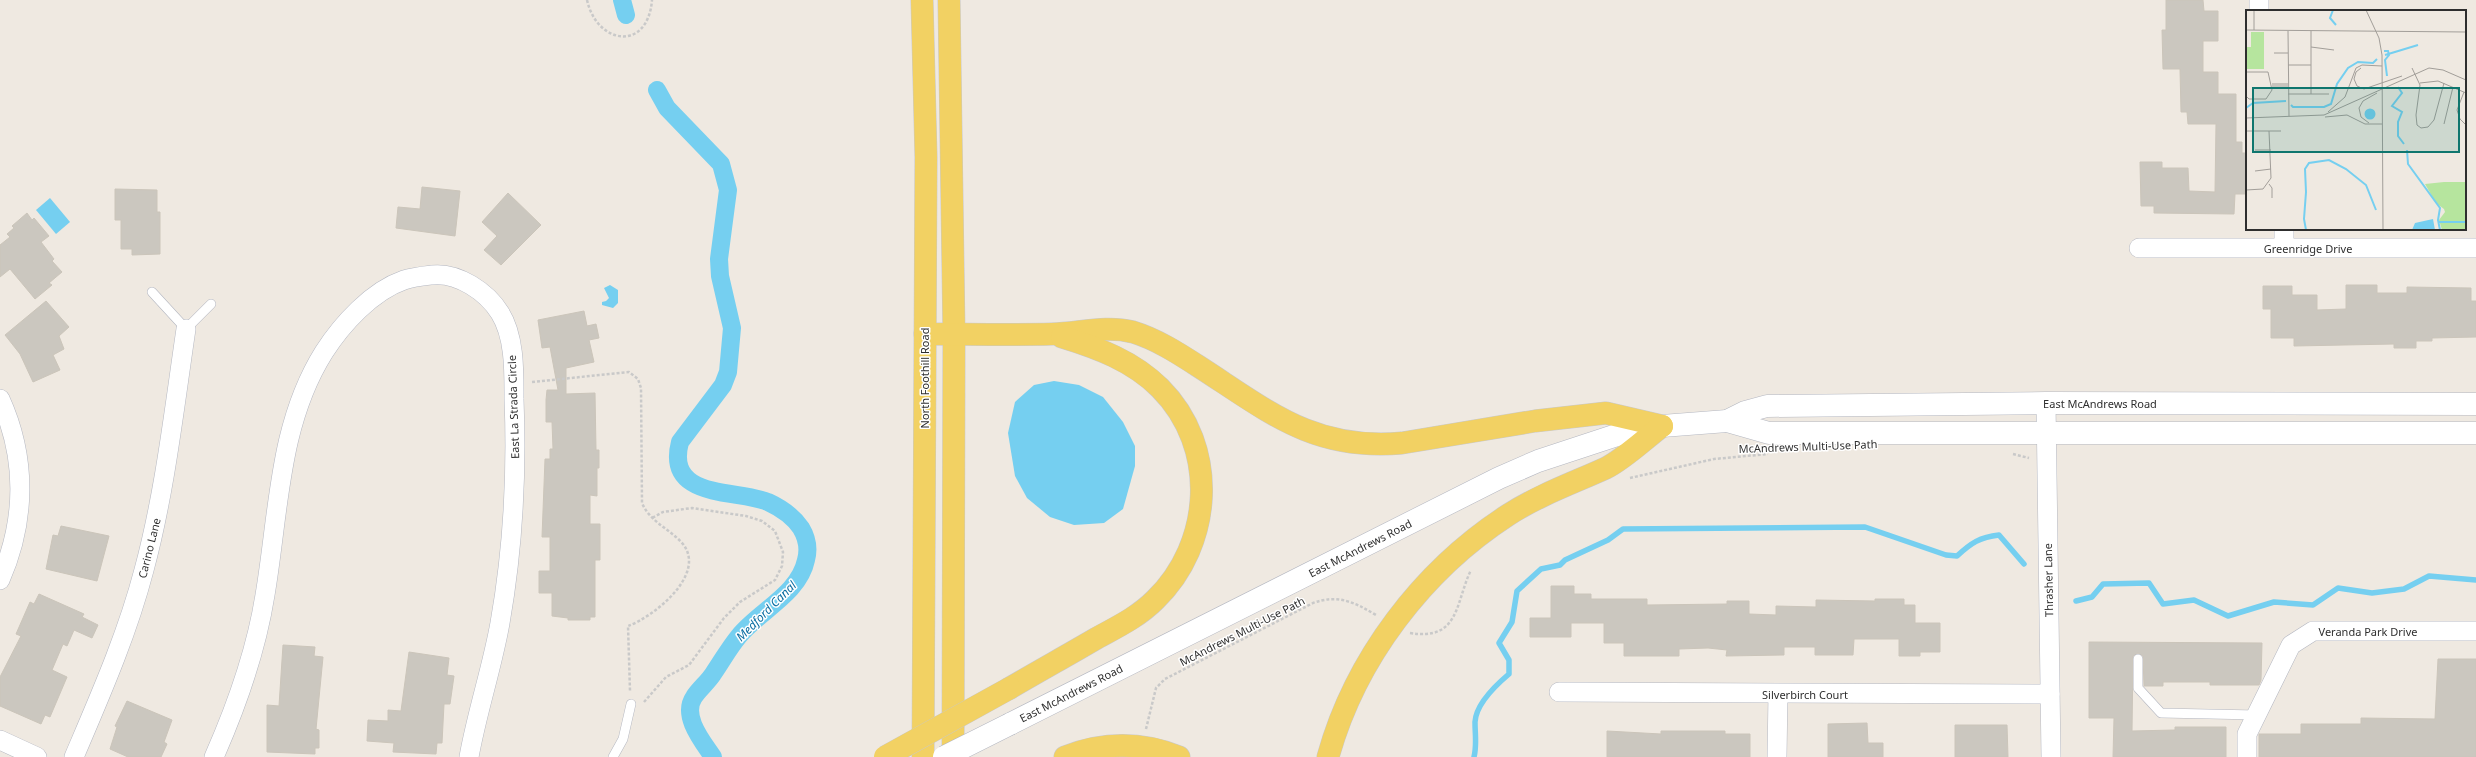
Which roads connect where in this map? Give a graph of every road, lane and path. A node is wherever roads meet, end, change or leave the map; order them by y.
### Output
1 (587, 0) edge
2 (652, 0) edge
3 (922, 0) edge
4 (949, 0) edge
5 (2284, 238) edge
6 (2139, 248) dead end
7 (2476, 248) edge
8 (152, 292) dead end
9 (211, 304) dead end
10 (186, 329) junction
11 (925, 334) junction
12 (954, 334) junction
13 (1053, 334) junction
14 (514, 384) junction
15 (0, 399) edge
16 (2046, 403) junction
17 (2476, 404) edge
18 (1727, 421) junction
19 (1662, 426) junction
20 (2476, 433) edge
21 (2046, 434) junction
22 (1774, 454) dead end
23 (2009, 454) dead end
24 (2024, 458) dead end
25 (1625, 480) dead end
26 (652, 518) junction
27 (1474, 565) dead end
28 (0, 580) edge
29 (1380, 618) dead end
30 (1404, 631) dead end
31 (2476, 632) edge
32 (2138, 659) dead end
33 (1559, 692) dead end
34 (1778, 694) junction
35 (2050, 694) junction
36 (630, 704) junction
37 (2257, 715) junction
38 (1145, 735) dead end
39 (0, 740) edge
40 (37, 757) edge
41 (74, 757) edge
42 (214, 757) edge
43 (469, 757) edge
44 (613, 757) edge
45 (885, 757) edge
46 (923, 757) edge
47 (944, 757) edge
48 (953, 757) edge
49 (1065, 757) edge
50 (1179, 757) edge
51 (1328, 757) edge
52 (1777, 757) edge
53 (2051, 757) edge
54 (2247, 757) edge

1 - 2 path
3 - 11 main road, North Foothill Road
4 - 12 main road
5 - 6 street, Greenridge Drive
5 - 7 street, Greenridge Drive
8 - 10 lane
9 - 10 lane
10 - 41 street, Carino Lane
11 - 12 main road
11 - 46 main road, North Foothill Road
12 - 13 main road
12 - 48 main road
13 - 19 main road
13 - 45 main road, bridge
14 - 26 path
14 - 42 street, East La Strada Circle
14 - 43 street, East La Strada Circle
15 - 28 street
16 - 17 main road, East McAndrews Road
16 - 18 main road, East McAndrews Road
16 - 21 street, Thrasher Lane
18 - 19 main road, East McAndrews Road
18 - 21 main road, East McAndrews Road
19 - 47 main road, East McAndrews Road, bridge
19 - 51 main road
20 - 21 main road, East McAndrews Road
21 - 35 street, Thrasher Lane
22 - 25 path, McAndrews Multi-Use Path
23 - 24 path
26 - 36 path
26 - 36 path
27 - 30 path
29 - 38 path, McAndrews Multi-Use Path
31 - 37 street, Veranda Park Drive
32 - 37 lane
33 - 34 street, Silverbirch Court
34 - 35 street, Silverbirch Court
34 - 52 street
35 - 53 street, Thrasher Lane
36 - 44 lane
37 - 54 street, Veranda Park Drive
39 - 40 street
49 - 50 main road

